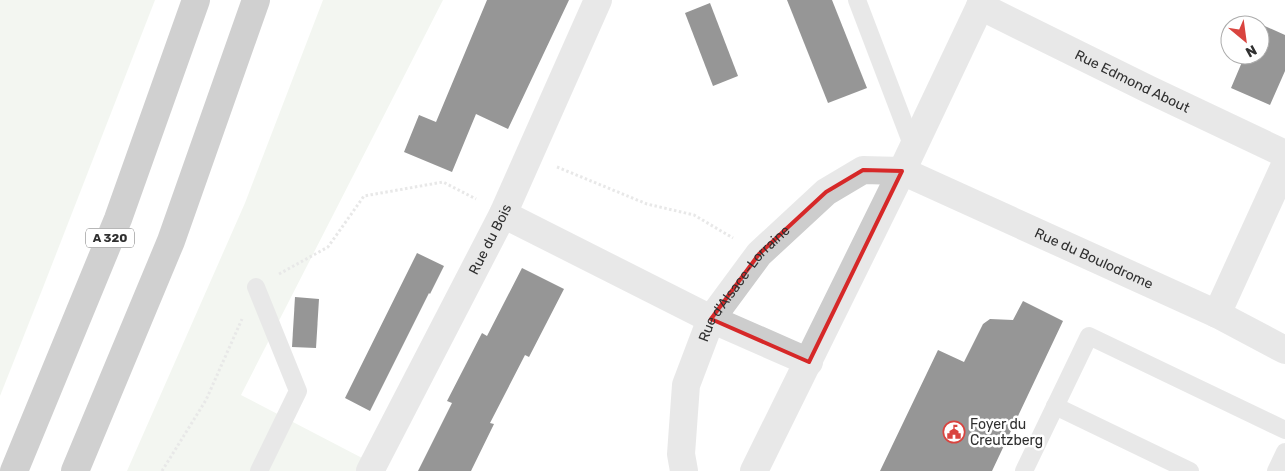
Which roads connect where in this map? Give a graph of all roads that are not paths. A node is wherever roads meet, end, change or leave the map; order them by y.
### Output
1 (196, 0) edge
2 (256, 0) edge
3 (598, 0) edge
4 (857, 0) edge
5 (981, 3) edge
6 (913, 147) junction
7 (1285, 154) edge
8 (1285, 165) edge
9 (902, 171) junction
10 (503, 214) junction
11 (256, 287) road end
12 (1217, 314) junction
13 (711, 319) junction
14 (1285, 350) edge
15 (809, 362) junction
16 (1055, 406) junction
17 (1285, 430) edge
18 (1285, 452) edge
19 (14, 471) edge
20 (75, 471) edge
21 (259, 471) edge
22 (370, 471) edge
23 (684, 471) edge
24 (754, 471) edge
25 (1024, 471) edge
26 (1190, 471) edge
27 (1276, 471) edge

1 - 19 highway, A 320
2 - 20 highway
3 - 10 street, Rue du Bois
4 - 6 lane
5 - 6 street
5 - 7 street, Rue Edmond About
6 - 9 street
8 - 12 street
9 - 12 street, Rue du Boulodrome
9 - 13 street, Rue d'Alsace-Lorraine
9 - 15 street
10 - 13 street
10 - 22 street, Rue du Bois
11 - 21 lane
12 - 14 street, Rue du Boulodrome
13 - 15 street
13 - 23 street, Rue d'Alsace-Lorraine
15 - 24 street
16 - 17 lane
16 - 25 lane
16 - 26 lane
18 - 27 lane

